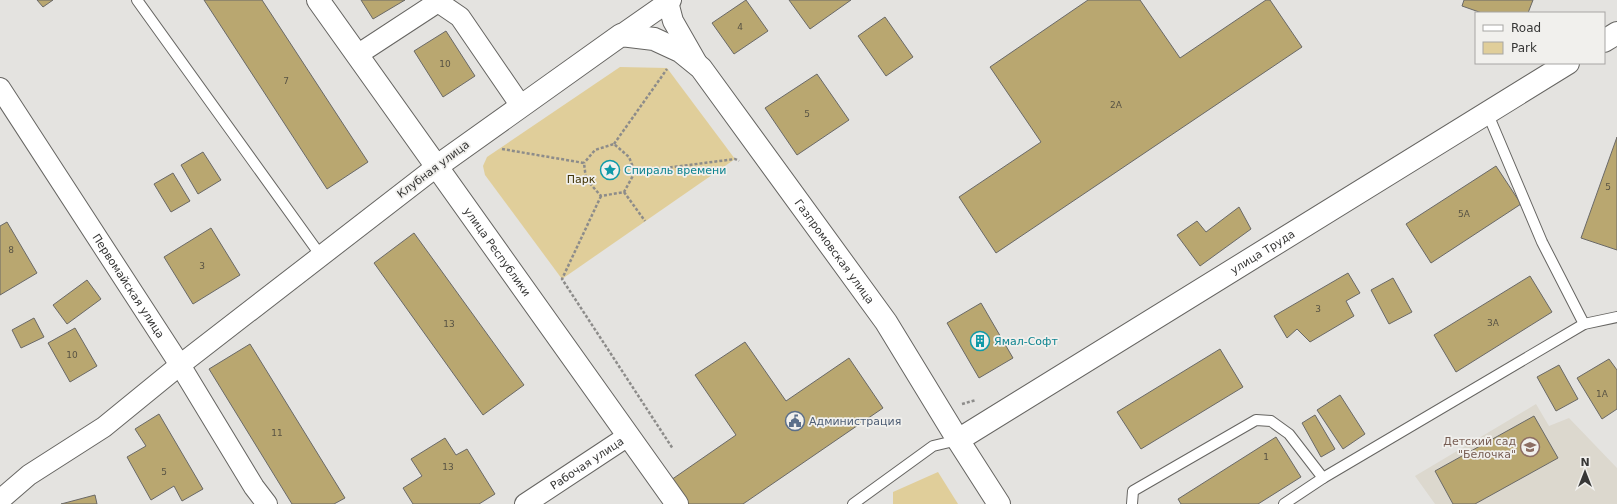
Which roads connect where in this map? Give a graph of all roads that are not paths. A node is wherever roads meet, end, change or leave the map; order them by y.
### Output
1 (137, 0) edge
2 (318, 0) edge
3 (440, 1) edge
4 (669, 1) edge
5 (1617, 33) edge
6 (621, 35) junction
7 (1605, 40) edge
8 (357, 55) junction
9 (1566, 64) edge
10 (701, 68) junction
11 (0, 88) edge
12 (521, 106) junction
13 (1487, 112) junction
14 (436, 167) junction
15 (321, 256) junction
16 (1617, 317) edge
17 (1584, 324) junction
18 (180, 365) junction
19 (628, 436) junction
20 (958, 440) junction
21 (1322, 478) junction
22 (0, 500) edge
23 (267, 504) edge
24 (525, 504) edge
25 (677, 504) edge
26 (853, 504) edge
27 (999, 504) edge
28 (1132, 504) edge
29 (1284, 504) edge

1 - 15 lane
2 - 8 street, улица Республики
3 - 8 street
3 - 12 street
4 - 6 street
4 - 10 street, Газпромовская улица
5 - 7 street
6 - 10 street
6 - 12 street, Клубная улица
8 - 14 street, улица Республики
9 - 13 street, улица Труда
10 - 20 street, Газпромовская улица
11 - 18 street, Первомайская улица
12 - 14 street, Клубная улица
13 - 17 lane
13 - 20 street, улица Труда
14 - 15 street, Клубная улица
14 - 19 street, улица Республики
15 - 18 street, Клубная улица
16 - 17 lane
17 - 21 lane
18 - 22 street, Клубная улица
18 - 23 street, Первомайская улица
19 - 24 street, Рабочая улица
19 - 25 street, улица Республики
20 - 26 lane
20 - 27 street, Газпромовская улица
21 - 28 lane
21 - 29 lane

